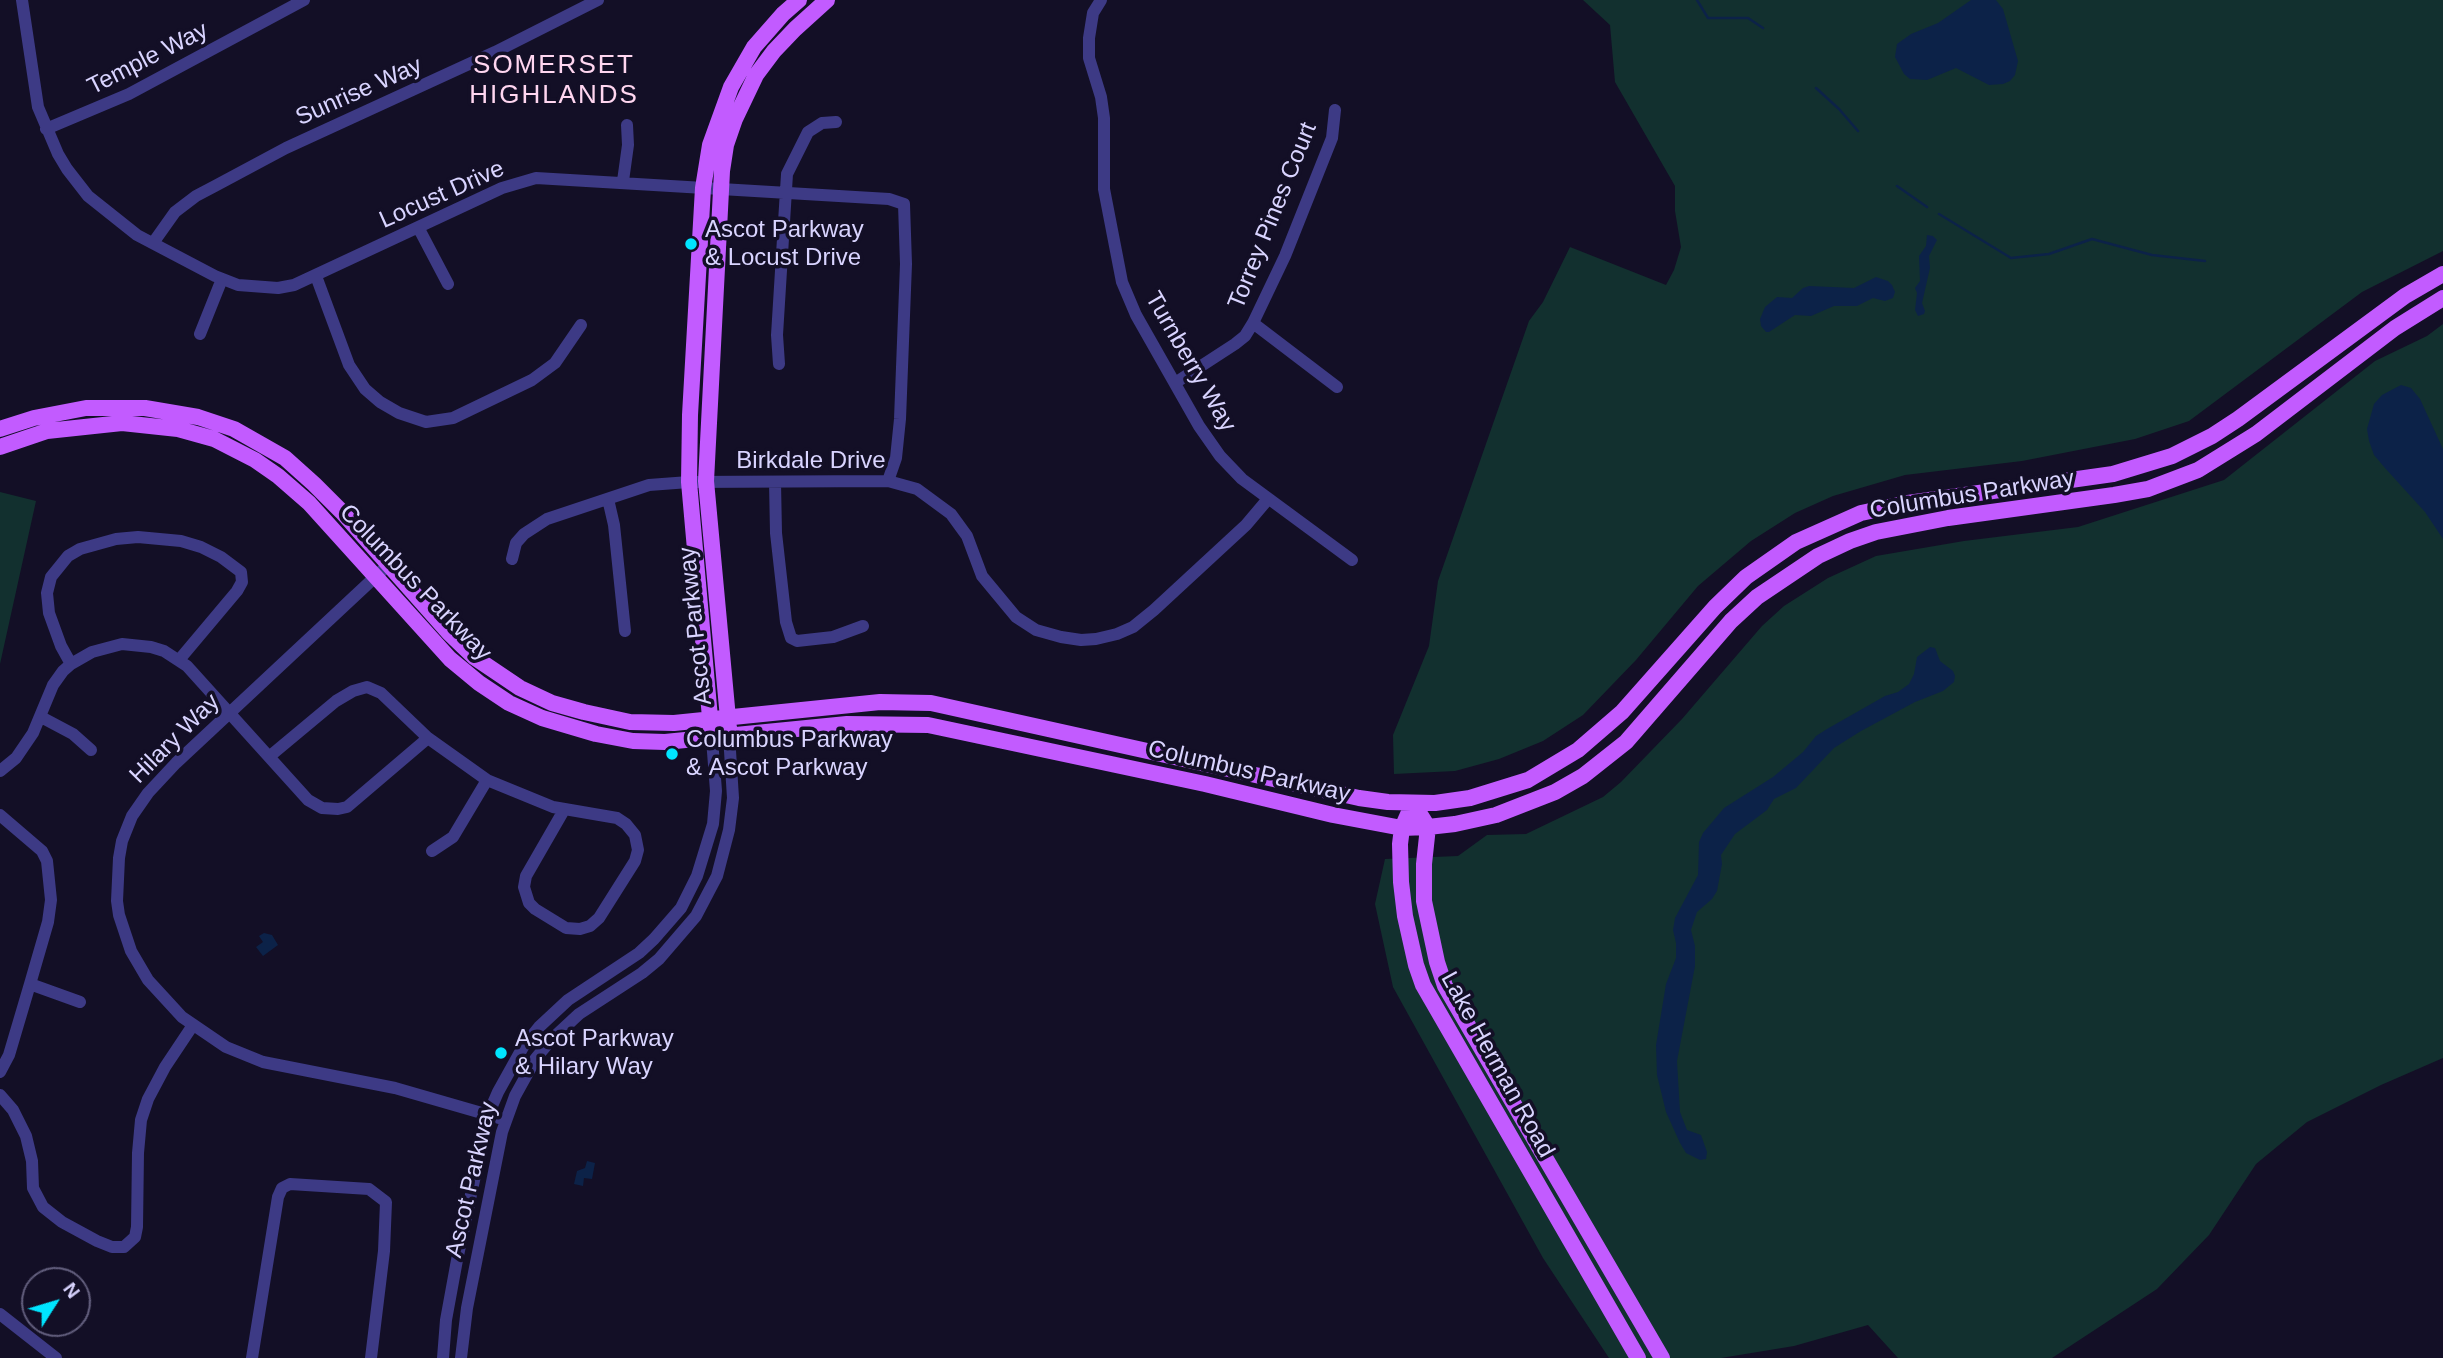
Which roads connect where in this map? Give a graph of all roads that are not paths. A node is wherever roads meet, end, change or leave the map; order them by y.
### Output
1 (304, 0) edge
2 (598, 0) edge
3 (799, 0) edge
4 (827, 0) edge
5 (1101, 0) edge
6 (27, 1) edge
7 (1335, 110) dead end
8 (836, 122) dead end
9 (627, 125) dead end
10 (46, 130) junction
11 (623, 181) junction
12 (703, 188) junction
13 (720, 189) junction
14 (785, 193) junction
15 (418, 227) junction
16 (153, 243) junction
17 (2443, 274) edge
18 (316, 276) junction
19 (222, 279) junction
20 (448, 284) dead end
21 (2443, 298) edge
22 (1254, 323) junction
23 (581, 325) dead end
24 (200, 334) dead end
25 (779, 363) dead end
26 (1175, 383) junction
27 (1337, 387) dead end
28 (0, 429) edge
29 (0, 447) edge
30 (706, 481) junction
31 (888, 481) junction
32 (689, 482) junction
33 (775, 482) junction
34 (608, 499) junction
35 (1268, 499) junction
36 (512, 559) dead end
37 (1352, 560) dead end
38 (388, 565) junction
39 (375, 578) junction
40 (863, 626) dead end
41 (625, 631) dead end
42 (179, 660) junction
43 (71, 664) junction
44 (230, 714) junction
45 (41, 717) junction
46 (710, 720) junction
47 (728, 727) junction
48 (428, 738) junction
49 (712, 739) junction
50 (91, 750) dead end
51 (270, 756) junction
52 (0, 771) edge
53 (487, 780) junction
54 (1413, 803) junction
55 (564, 810) junction
56 (0, 815) edge
57 (1428, 827) junction
58 (1402, 828) junction
59 (432, 851) dead end
60 (30, 985) junction
61 (80, 1002) dead end
62 (193, 1025) junction
63 (0, 1072) edge
64 (0, 1095) edge
65 (488, 1115) junction
66 (506, 1120) junction
67 (2, 1320) edge
68 (56, 1358) edge
69 (252, 1358) edge
70 (371, 1358) edge
71 (443, 1358) edge
72 (461, 1358) edge
73 (1638, 1358) edge
74 (1662, 1358) edge

1 - 10 street, Temple Way
2 - 16 street, Sunrise Way
3 - 12 main road, Ascot Parkway
4 - 13 main road, Ascot Parkway
5 - 26 street, Turnberry Way
6 - 10 street, Locust Drive
7 - 22 street, Torrey Pines Court
8 - 14 street
9 - 11 street
10 - 16 street, Locust Drive
11 - 12 street, Locust Drive
11 - 15 street, Locust Drive
12 - 13 street, Locust Drive
12 - 32 main road, Ascot Parkway
13 - 14 street, Locust Drive
13 - 30 main road, Ascot Parkway
14 - 25 street
14 - 31 street, Locust Drive
15 - 18 street, Locust Drive
15 - 20 street
16 - 19 street, Locust Drive
17 - 54 main road, Columbus Parkway
18 - 19 street, Locust Drive
18 - 23 street
19 - 24 street
21 - 57 main road, Columbus Parkway
22 - 26 street, Torrey Pines Court
22 - 27 street
26 - 35 street, Turnberry Way
28 - 38 main road, Columbus Parkway
29 - 39 main road, Columbus Parkway
30 - 32 street, Birkdale Drive
30 - 33 street, Birkdale Drive
30 - 47 main road, Ascot Parkway
31 - 33 street, Birkdale Drive
31 - 35 street, Birkdale Drive
32 - 34 street, Birkdale Drive
32 - 46 main road, Ascot Parkway
33 - 40 street
34 - 36 street, Birkdale Drive
34 - 41 street
35 - 37 street, Turnberry Way
38 - 39 street, Hilary Way
38 - 46 main road, Columbus Parkway
39 - 44 street, Hilary Way
39 - 49 main road, Columbus Parkway
42 - 43 street
42 - 43 street
42 - 44 street
43 - 45 street
44 - 51 street
44 - 62 street, Hilary Way
45 - 50 street
45 - 52 street
46 - 47 main road, Columbus Parkway
46 - 49 main road, Ascot Parkway
47 - 49 main road, Columbus Parkway
47 - 54 main road, Columbus Parkway
47 - 58 main road, Columbus Parkway
47 - 66 street, Ascot Parkway
48 - 51 street
48 - 51 street
48 - 53 street
49 - 65 street, Ascot Parkway
53 - 55 street
53 - 59 street
54 - 57 main road
54 - 58 main road, Lake Herman Road
55 - 55 street
56 - 60 street
57 - 58 main road, Columbus Parkway
57 - 74 main road, Lake Herman Road
58 - 73 main road, Lake Herman Road
60 - 61 street
60 - 63 street
62 - 64 street
62 - 65 street, Hilary Way
65 - 66 street, Hilary Way
65 - 71 street, Ascot Parkway
66 - 72 street, Ascot Parkway
67 - 68 street
69 - 70 street

